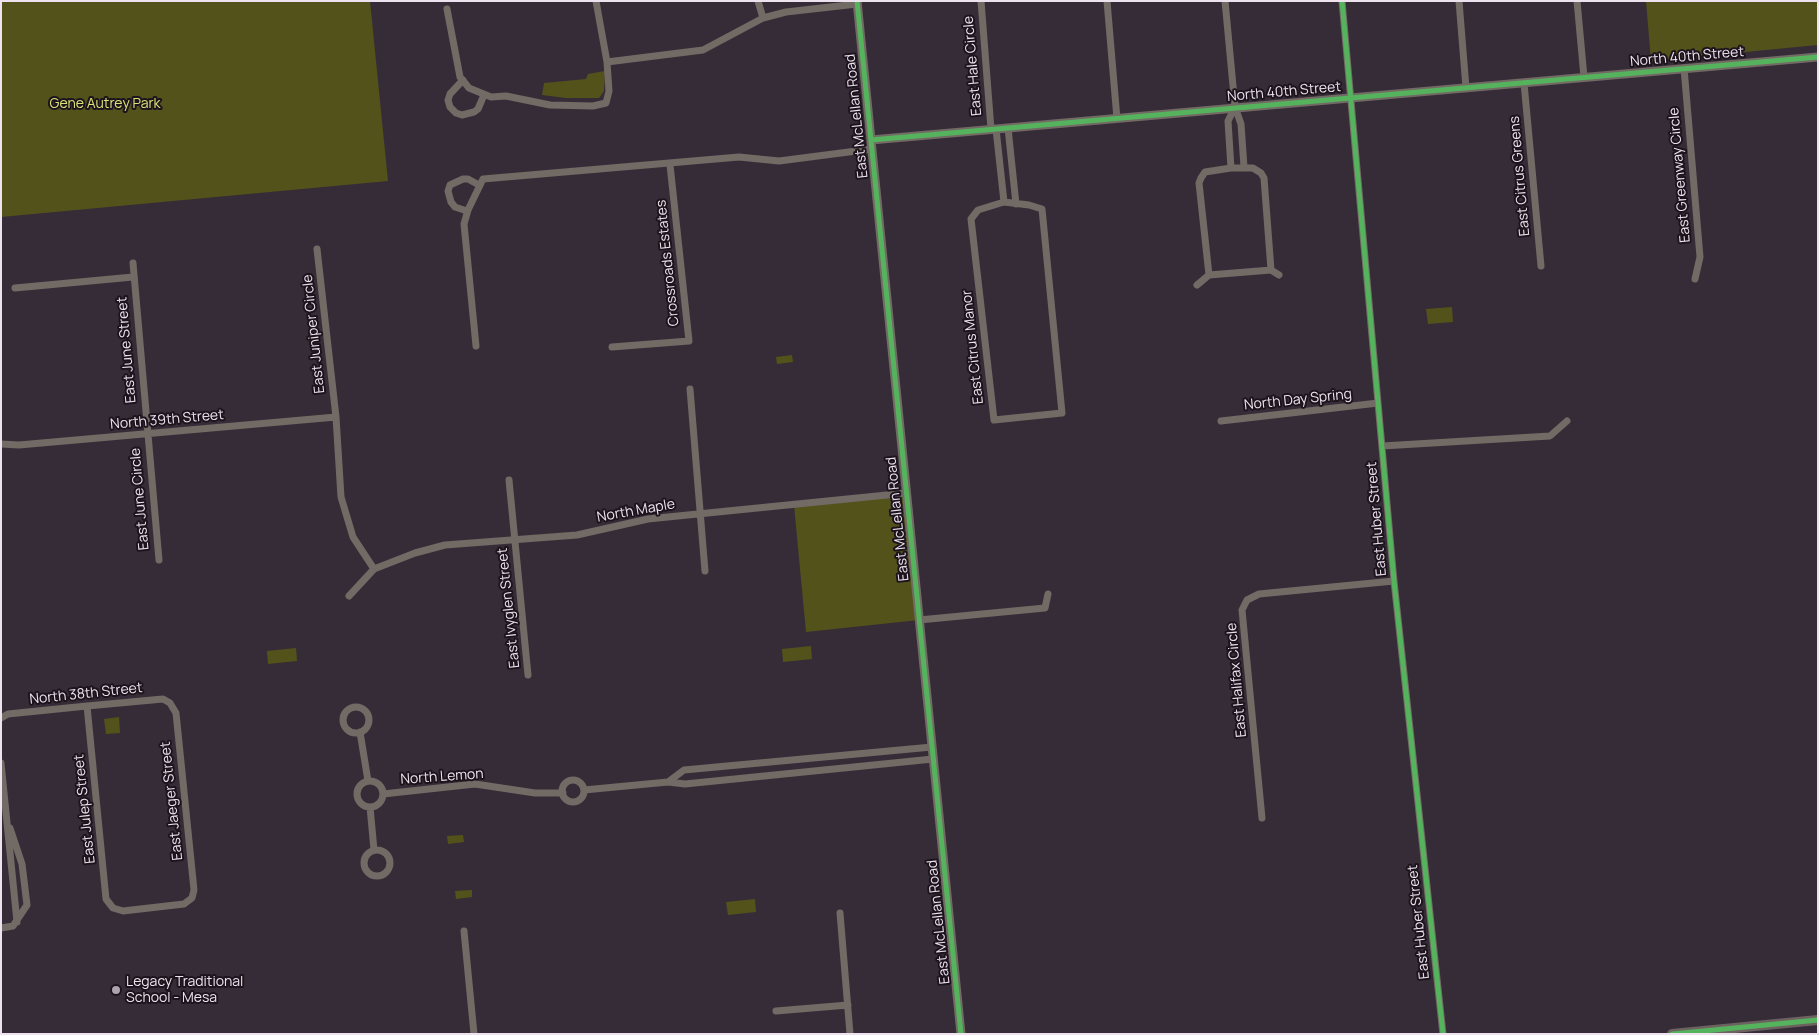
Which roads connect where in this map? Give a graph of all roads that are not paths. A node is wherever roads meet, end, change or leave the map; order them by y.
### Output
1 (596, 1) edge
2 (758, 1) edge
3 (981, 1) edge
4 (1107, 1) edge
5 (1225, 1) edge
6 (1342, 1) edge
7 (1459, 1) edge
8 (1577, 1) edge
9 (857, 3) edge
10 (447, 9) dead end
11 (763, 18) junction
12 (1818, 57) edge
13 (607, 62) junction
14 (1684, 68) junction
15 (1584, 77) junction
16 (463, 80) junction
17 (1524, 83) junction
18 (1466, 88) junction
19 (484, 95) junction
20 (1352, 98) junction
21 (1235, 107) junction
22 (1117, 118) junction
23 (1008, 128) junction
24 (994, 129) junction
25 (872, 144) junction
26 (1243, 147) junction
27 (1230, 148) junction
28 (670, 165) junction
29 (1244, 167) junction
30 (1232, 168) junction
31 (479, 185) junction
32 (1004, 202) junction
33 (1016, 204) junction
34 (468, 211) junction
35 (317, 249) dead end
36 (133, 263) dead end
37 (1541, 266) dead end
38 (1271, 270) junction
39 (1209, 275) junction
40 (1278, 275) dead end
41 (133, 277) junction
42 (1695, 279) dead end
43 (1198, 285) dead end
44 (15, 288) dead end
45 (476, 346) dead end
46 (612, 347) dead end
47 (690, 389) dead end
48 (1378, 404) junction
49 (336, 417) junction
50 (1221, 421) dead end
51 (1567, 421) dead end
52 (147, 435) junction
53 (1, 444) edge
54 (1382, 446) junction
55 (509, 480) dead end
56 (907, 493) junction
57 (701, 514) junction
58 (515, 539) junction
59 (159, 560) dead end
60 (374, 569) junction
61 (705, 571) dead end
62 (1394, 581) junction
63 (1048, 594) dead end
64 (349, 596) dead end
65 (919, 620) junction
66 (528, 675) dead end
67 (170, 702) joint
68 (87, 706) junction
69 (2, 717) edge
70 (360, 732) dead end
71 (932, 747) junction
72 (904, 751) junction
73 (886, 752) junction
74 (850, 754) junction
75 (934, 759) junction
76 (905, 762) junction
77 (1, 763) edge
78 (887, 763) junction
79 (729, 765) junction
80 (851, 767) junction
81 (730, 779) junction
82 (368, 781) junction
83 (668, 782) junction
84 (584, 790) junction
85 (563, 793) junction
86 (383, 794) junction
87 (370, 807) junction
88 (1262, 818) dead end
89 (7, 821) junction
90 (374, 850) dead end
91 (26, 888) junction
92 (14, 890) junction
93 (113, 908) joint
94 (840, 913) dead end
95 (17, 922) junction
96 (1, 928) edge
97 (464, 932) dead end
98 (848, 1005) junction
99 (776, 1011) dead end
100 (1818, 1020) edge
101 (474, 1034) edge
102 (850, 1034) edge
103 (962, 1034) edge
104 (1443, 1034) edge
105 (1672, 1034) edge

1 - 13 street
2 - 11 street
3 - 24 street, East Hale Circle
4 - 22 street
5 - 21 street
6 - 20 street, East Huber Street
7 - 18 street
8 - 15 street
9 - 11 street
9 - 25 street, East McLellan Road
10 - 16 street
11 - 13 street
12 - 14 street, North 40th Street
13 - 19 street
14 - 15 street, North 40th Street
14 - 42 street, East Greenway Circle
15 - 17 street, North 40th Street
16 - 19 street
16 - 19 street
17 - 18 street, North 40th Street
17 - 37 street, East Citrus Greens
18 - 20 street, North 40th Street
20 - 21 street, North 40th Street
20 - 48 street, East Huber Street
21 - 22 street, North 40th Street
21 - 26 street
21 - 27 street
22 - 23 street, North 40th Street
23 - 24 street, North 40th Street
23 - 33 street
24 - 25 street, North 40th Street
24 - 32 street
25 - 28 street
25 - 56 street, East McLellan Road
26 - 27 street
26 - 29 street
27 - 30 street
28 - 31 street
28 - 46 street, Crossroads Estates
29 - 30 street
29 - 38 street
30 - 39 street
31 - 34 street
31 - 34 street
32 - 33 street, East Citrus Manor
32 - 33 street, East Citrus Manor
34 - 45 street
35 - 49 street, East Juniper Circle
36 - 41 street, East June Street
38 - 39 street
38 - 40 street
39 - 43 street
41 - 44 street
41 - 52 street, East June Street
47 - 57 street
48 - 50 street, North Day Spring
48 - 54 street, East Huber Street
49 - 52 street, North 39th Street
49 - 60 street, East Juniper Circle
51 - 54 street
52 - 53 street, North 39th Street
52 - 59 street, East June Circle
54 - 62 street, East Huber Street
55 - 58 street, East Ivyglen Street
56 - 57 street, North Maple
56 - 65 street, East McLellan Road
57 - 58 street, North Maple
57 - 61 street
58 - 60 street, North Maple
58 - 66 street, East Ivyglen Street
60 - 64 street
62 - 88 street, East Halifax Circle
62 - 104 street, East Huber Street
63 - 65 street
65 - 71 street, East McLellan Road
67 - 68 street, North 38th Street
67 - 93 street, East Jaeger Street
68 - 69 street, North 38th Street
68 - 93 street, East Julep Street
70 - 82 street
71 - 72 street
71 - 75 street, East McLellan Road
72 - 73 street
72 - 76 street
73 - 74 street
73 - 78 street
74 - 79 street
74 - 80 street
75 - 76 street
75 - 103 street, East McLellan Road
76 - 78 street
77 - 89 street
78 - 80 street
79 - 81 street
79 - 83 street
80 - 81 street
81 - 83 street
82 - 86 street
82 - 87 street
83 - 84 street
84 - 85 street
84 - 85 street
85 - 86 street, North Lemon
86 - 87 street
87 - 90 street
89 - 91 street
89 - 92 street
91 - 92 street
91 - 95 street
92 - 95 street
94 - 98 street
95 - 96 street
97 - 101 street
98 - 99 street
98 - 102 street
100 - 105 main road

